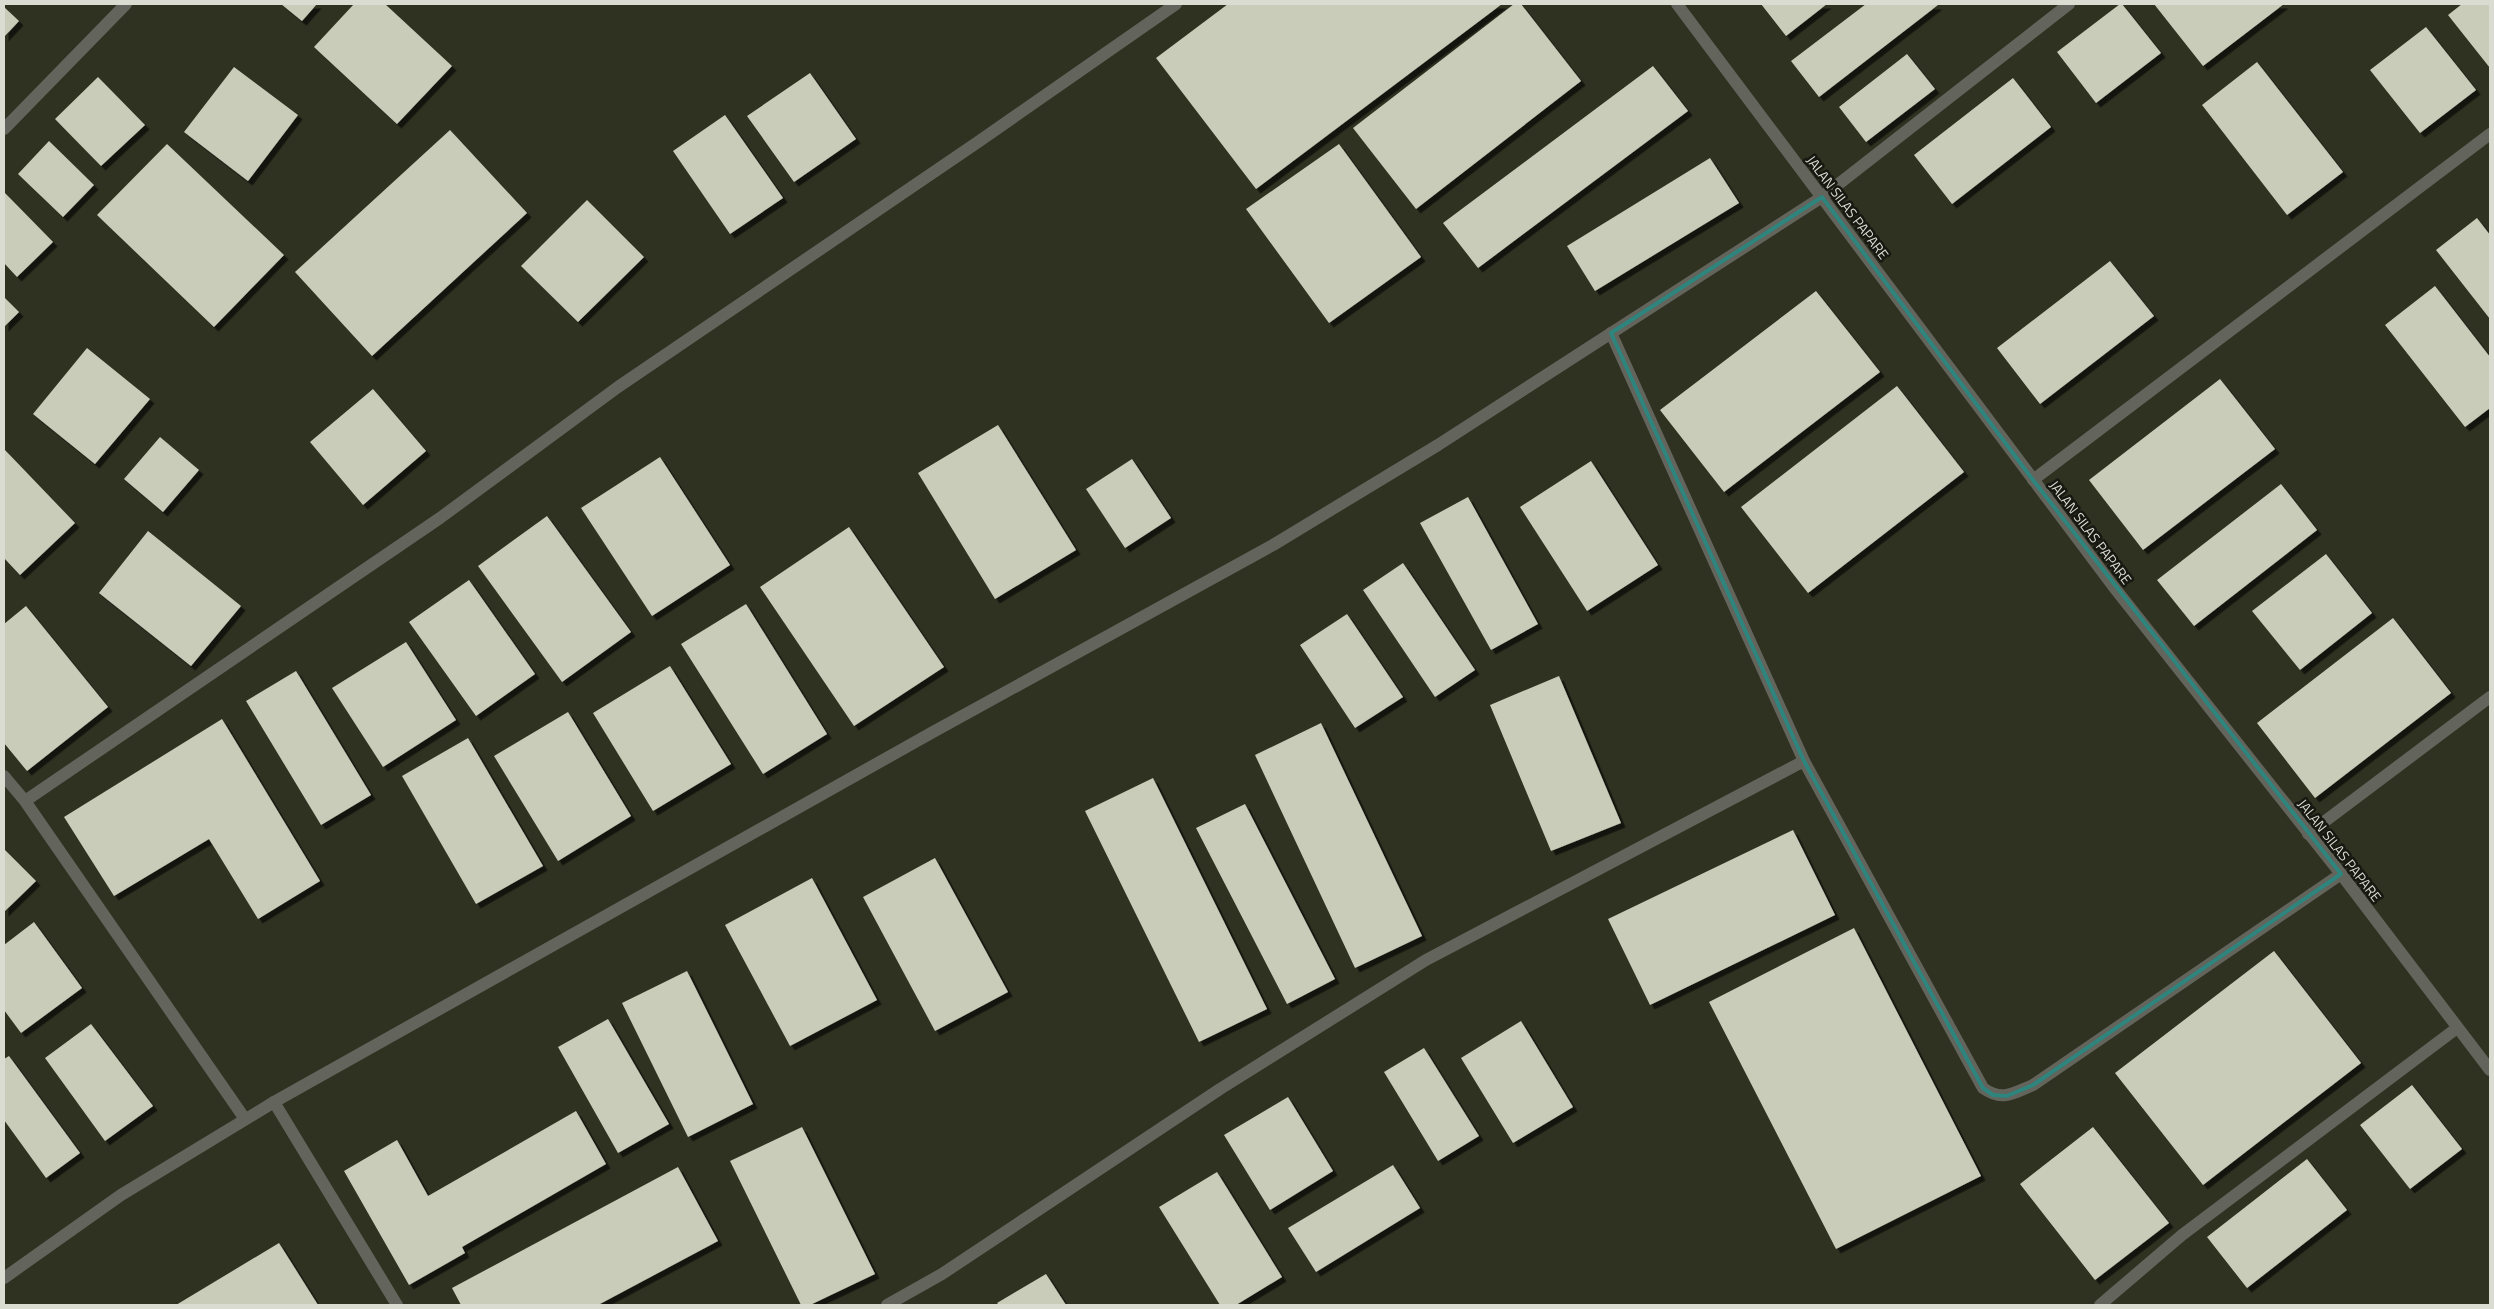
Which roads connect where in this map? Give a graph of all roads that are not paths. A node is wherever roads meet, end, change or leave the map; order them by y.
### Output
1 (126, 4) edge
2 (1176, 4) edge
3 (1677, 4) edge
4 (2069, 4) edge
5 (4, 129) edge
6 (2490, 134) edge
7 (1822, 197) junction
8 (1612, 333) junction
9 (2033, 480) junction
10 (2490, 697) edge
11 (1804, 761) junction
12 (4, 776) edge
13 (25, 801) junction
14 (2308, 834) junction
15 (2341, 874) junction
16 (2457, 1028) junction
17 (2490, 1070) edge
18 (274, 1102) junction
19 (245, 1118) junction
20 (4, 1278) edge
21 (397, 1305) edge
22 (887, 1305) edge
23 (2100, 1305) edge

1 - 5 street
2 - 13 street
3 - 7 street, JALAN SILAS PAPARE
4 - 7 street
6 - 9 street
7 - 8 street
7 - 9 street, JALAN SILAS PAPARE
8 - 11 street
8 - 18 street
9 - 14 street, JALAN SILAS PAPARE
10 - 14 street
11 - 15 street
11 - 22 street
12 - 13 street
13 - 19 street
14 - 15 street, JALAN SILAS PAPARE
15 - 16 street, JALAN SILAS PAPARE
16 - 17 street, JALAN SILAS PAPARE
16 - 23 street
18 - 19 street
18 - 21 street
19 - 20 street

